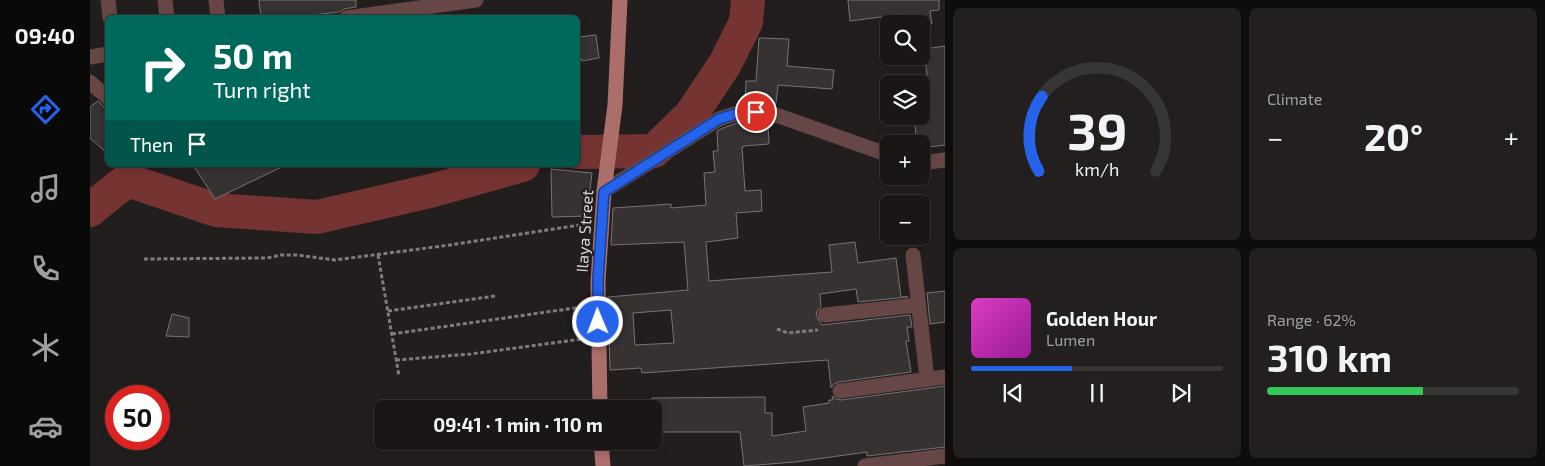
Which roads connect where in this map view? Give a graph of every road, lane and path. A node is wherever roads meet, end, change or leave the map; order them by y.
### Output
1 (108, 0) edge
2 (164, 0) edge
3 (216, 0) edge
4 (476, 0) edge
5 (620, 0) edge
6 (110, 15) edge
7 (167, 15) edge
8 (218, 15) edge
9 (368, 15) edge
10 (105, 54) edge
11 (90, 57) edge
12 (90, 82) edge
13 (105, 95) edge
14 (880, 152) edge
15 (945, 160) edge
16 (930, 162) edge
17 (604, 192) junction
18 (602, 222) junction
19 (378, 255) junction
20 (913, 256) dead end
21 (144, 259) dead end
22 (495, 296) dead end
23 (597, 304) junction
24 (918, 305) junction
25 (388, 311) junction
26 (825, 322) joint
27 (777, 330) dead end
28 (392, 334) junction
29 (598, 339) junction
30 (396, 360) junction
31 (399, 376) dead end
32 (945, 377) edge
33 (927, 379) junction
34 (840, 391) dead end
35 (600, 400) edge
36 (601, 450) edge
37 (945, 456) edge
38 (894, 464) edge
39 (602, 466) edge
40 (865, 466) edge

1 - 6 street
2 - 7 street
3 - 8 street
4 - 9 street
5 - 17 main road, Ilaya Street
10 - 11 street
12 - 13 street
14 - 17 street
15 - 16 street
17 - 18 main road, Ilaya Street
18 - 19 path
18 - 23 main road, Ilaya Street
19 - 21 path
19 - 25 path
20 - 24 street
22 - 25 path
23 - 28 path
23 - 29 main road, Ilaya Street
24 - 26 street
24 - 33 street
25 - 28 path
26 - 27 path
28 - 30 path
29 - 30 path
29 - 35 main road, Ilaya Street
30 - 31 path
32 - 33 street
33 - 34 street
36 - 39 main road
37 - 38 street
38 - 40 street

